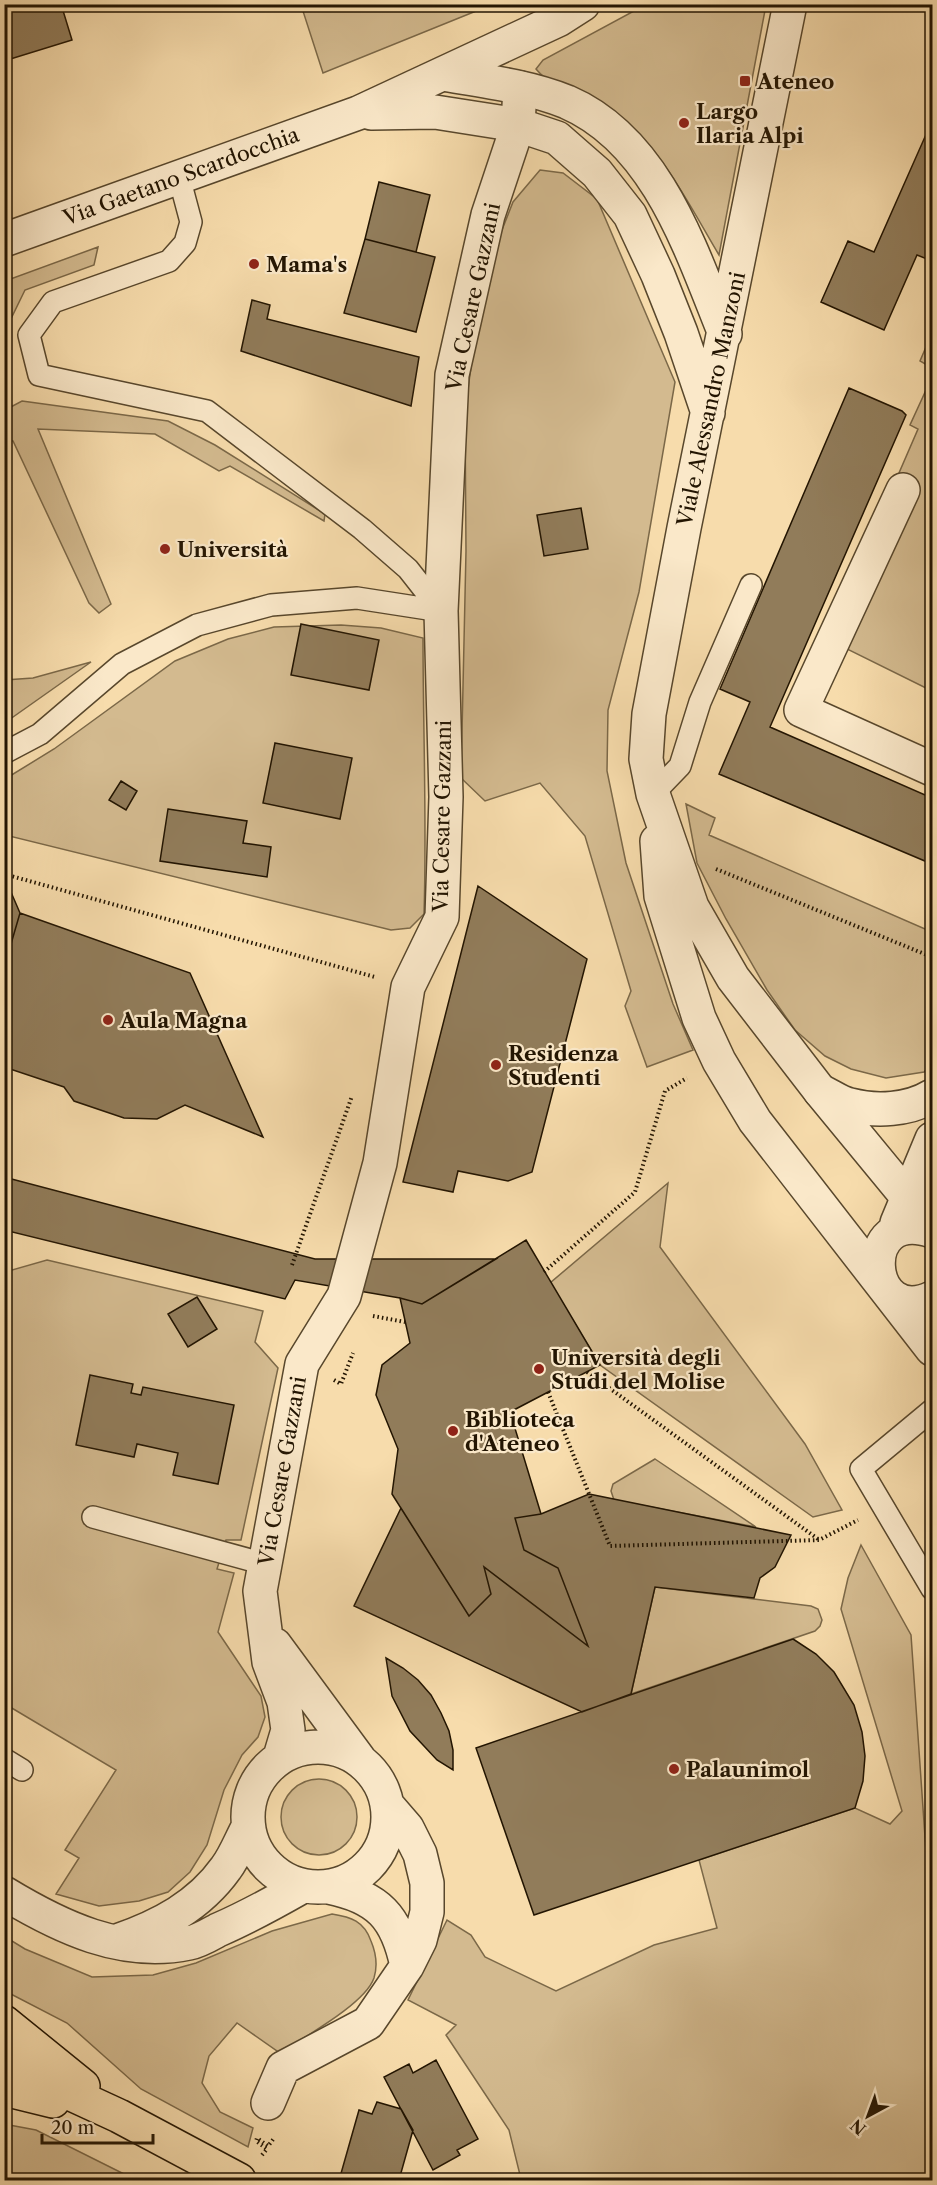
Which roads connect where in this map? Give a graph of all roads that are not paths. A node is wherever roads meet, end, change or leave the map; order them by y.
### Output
1 (584, 4) edge
2 (790, 4) edge
3 (442, 74) junction
4 (520, 88) junction
5 (357, 113) junction
6 (518, 125) junction
7 (178, 177) junction
8 (4, 240) edge
9 (724, 334) junction
10 (708, 413) junction
11 (903, 490) dead end
12 (751, 585) dead end
13 (441, 611) junction
14 (4, 753) edge
15 (933, 769) edge
16 (653, 795) junction
17 (820, 1091) junction
18 (933, 1096) edge
19 (933, 1139) edge
20 (908, 1198) junction
21 (933, 1229) edge
22 (891, 1235) junction
23 (885, 1288) junction
24 (933, 1298) edge
25 (933, 1349) edge
26 (933, 1410) edge
27 (93, 1517) dead end
28 (265, 1564) junction
29 (933, 1589) edge
30 (263, 1629) junction
31 (280, 1757) junction
32 (359, 1759) junction
33 (388, 1806) junction
34 (248, 1827) junction
35 (316, 1886) junction
36 (4, 1893) edge
37 (112, 1942) junction
38 (407, 1966) junction
39 (4, 2022) edge
40 (4, 2063) edge
41 (4, 2089) edge
42 (268, 2103) dead end
43 (119, 2116) junction
44 (239, 2181) edge

1 - 3 street, Via Gaetano Scardocchia
2 - 9 street, Viale Alessandro Manzoni
3 - 4 street
3 - 5 street, Via Gaetano Scardocchia
4 - 6 street, Via Cesare Gazzani
4 - 9 street
5 - 6 street, Via Gaetano Scardocchia
5 - 7 street, Via Gaetano Scardocchia
6 - 10 street, Via Gaetano Scardocchia
6 - 13 street, Via Cesare Gazzani
7 - 8 street, Via Gaetano Scardocchia
7 - 13 lane
9 - 10 street, Viale Alessandro Manzoni
10 - 16 street, Viale Alessandro Manzoni
11 - 15 street
12 - 16 lane
13 - 14 lane
13 - 28 street, Via Cesare Gazzani
16 - 17 street, Viale Alessandro Manzoni
16 - 23 street, Viale Alessandro Manzoni
17 - 18 street, Viale Alessandro Manzoni
17 - 20 street, Viale Alessandro Manzoni
19 - 20 street
20 - 21 street, Viale Alessandro Manzoni
20 - 22 street
21 - 22 street
22 - 23 street
23 - 24 street
23 - 25 street, Viale Alessandro Manzoni
26 - 29 lane
27 - 28 lane
28 - 30 street, Via Cesare Gazzani
30 - 31 street, Via Cesare Gazzani
30 - 32 street
31 - 32 street
31 - 34 street
32 - 33 street
33 - 35 street
33 - 38 street
34 - 35 street
34 - 37 street
35 - 37 street
35 - 38 street
36 - 37 street
38 - 42 street
39 - 43 main road
40 - 43 main road
41 - 43 main road
43 - 44 main road

